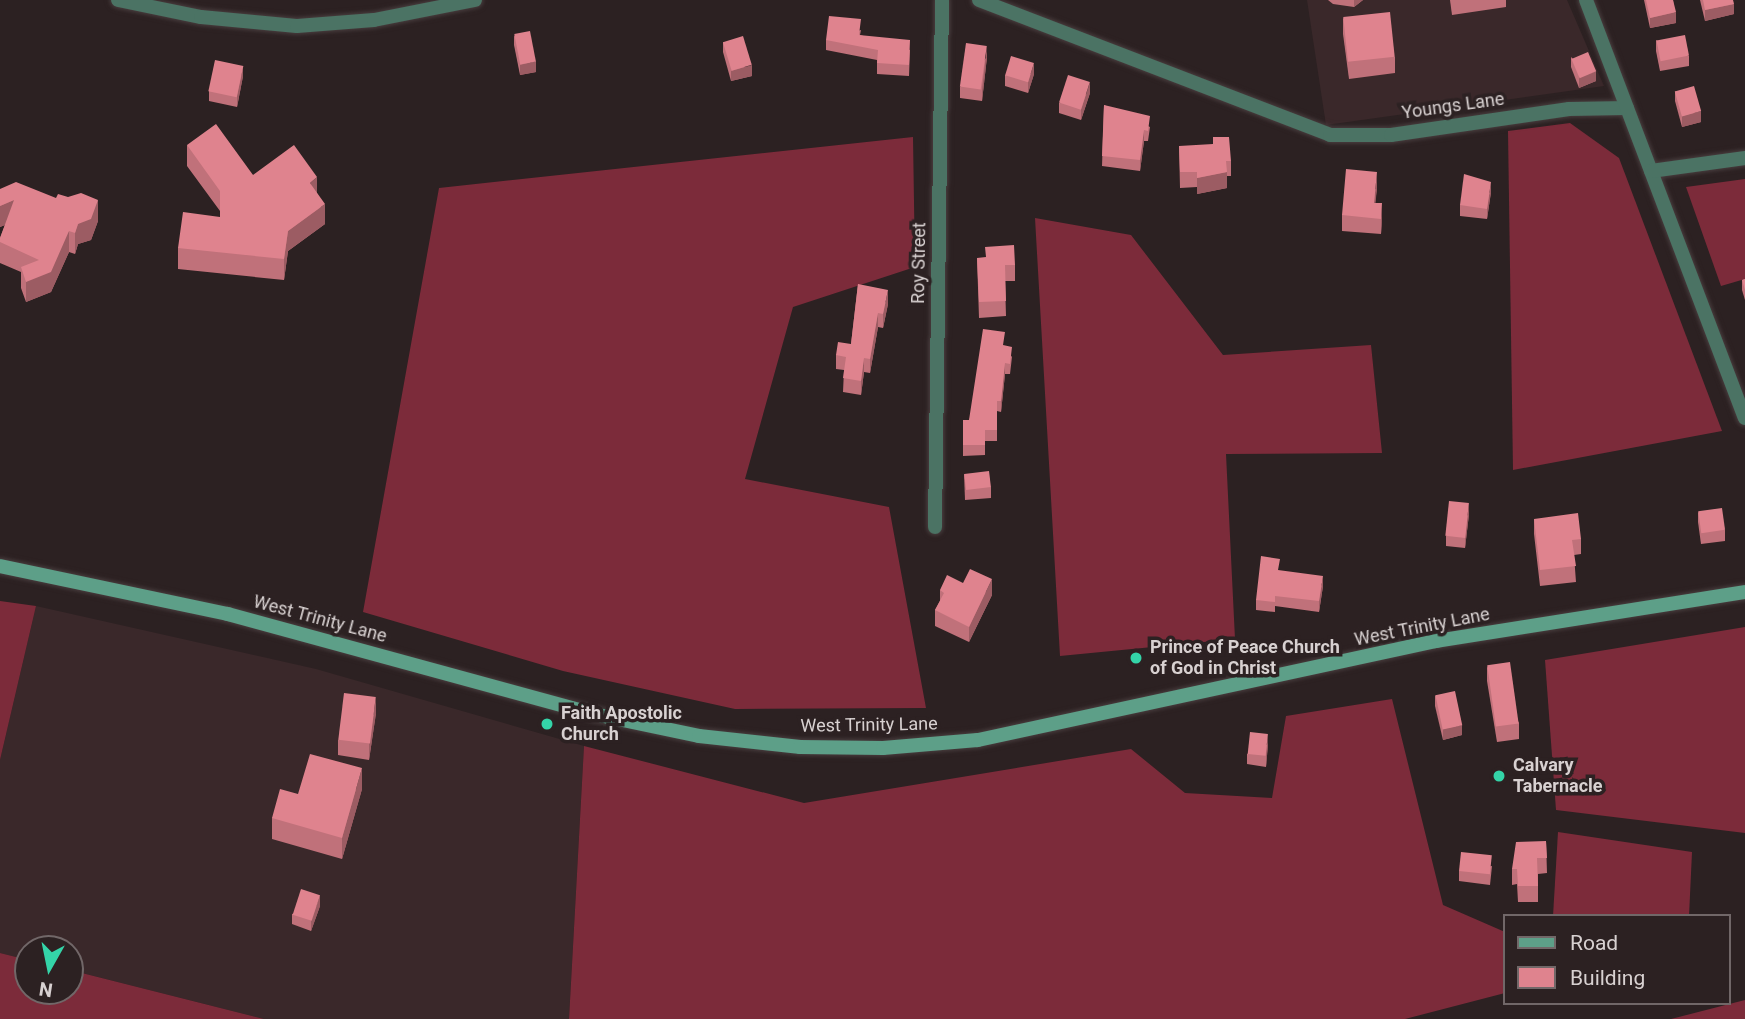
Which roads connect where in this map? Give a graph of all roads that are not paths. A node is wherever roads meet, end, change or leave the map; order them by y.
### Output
1 (118, 0) edge
2 (475, 0) edge
3 (942, 0) edge
4 (979, 0) edge
5 (1586, 0) edge
6 (1627, 108) junction
7 (1745, 158) edge
8 (1651, 171) junction
9 (1745, 418) edge
10 (935, 527) dead end
11 (0, 566) edge
12 (1745, 592) edge

1 - 2 street
3 - 10 street, Roy Street
4 - 6 street, Youngs Lane
5 - 6 street
6 - 8 street
7 - 8 street
8 - 9 street
11 - 12 main road, West Trinity Lane

